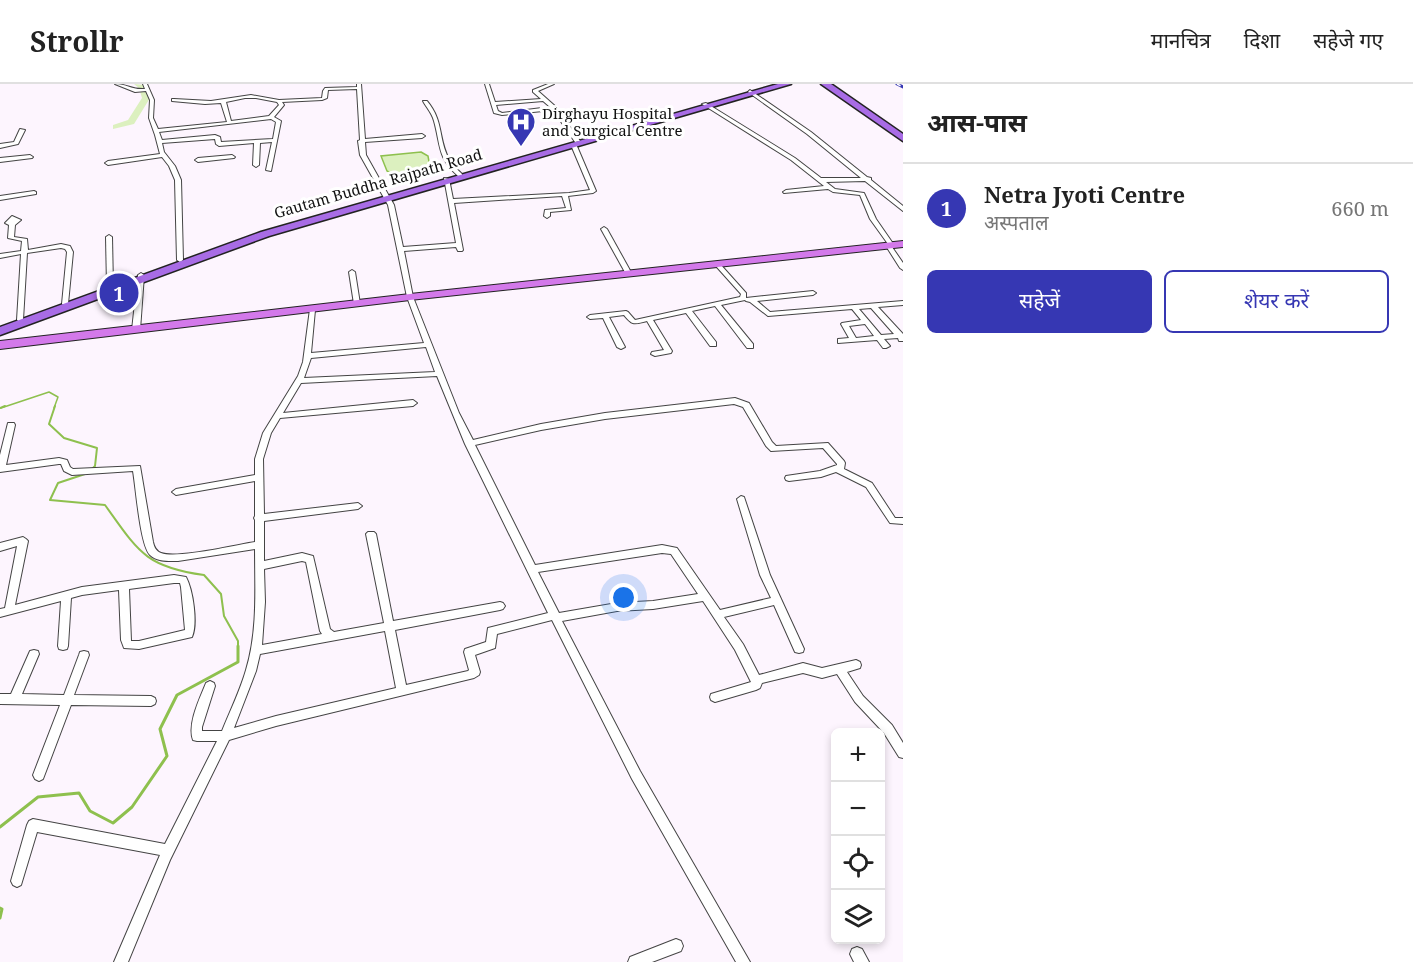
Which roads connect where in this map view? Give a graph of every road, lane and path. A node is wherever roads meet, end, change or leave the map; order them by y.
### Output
1 (117, 84) edge
2 (487, 84) edge
3 (552, 84) edge
4 (770, 84) edge
5 (787, 84) edge
6 (825, 84) edge
7 (830, 84) edge
8 (359, 86) edge
9 (145, 89) edge
10 (750, 91) junction
11 (542, 99) junction
12 (174, 100) dead end
13 (224, 101) junction
14 (279, 101) junction
15 (425, 102) dead end
16 (494, 104) junction
17 (706, 105) junction
18 (554, 108) junction
19 (271, 117) junction
20 (229, 121) junction
21 (397, 129) dead end
22 (22, 130) dead end
23 (157, 131) junction
24 (422, 136) dead end
25 (903, 136) edge
26 (401, 138) junction
27 (275, 140) junction
28 (257, 141) junction
29 (361, 141) junction
30 (160, 142) junction
31 (233, 143) junction
32 (576, 143) junction
33 (0, 146) edge
34 (162, 154) junction
35 (30, 157) dead end
36 (232, 157) junction
37 (0, 160) edge
38 (198, 160) dead end
39 (108, 163) dead end
40 (232, 165) dead end
41 (256, 165) dead end
42 (269, 170) dead end
43 (460, 175) junction
44 (868, 179) junction
45 (447, 180) junction
46 (820, 180) junction
47 (829, 187) junction
48 (884, 191) junction
49 (786, 192) dead end
50 (857, 192) junction
51 (34, 193) dead end
52 (568, 194) junction
53 (388, 196) junction
54 (0, 198) edge
55 (450, 201) junction
56 (903, 208) edge
57 (547, 216) dead end
58 (12, 223) dead end
59 (604, 229) dead end
60 (109, 237) dead end
61 (903, 244) edge
62 (890, 246) junction
63 (399, 249) junction
64 (25, 253) junction
65 (0, 256) edge
66 (180, 260) junction
67 (718, 265) junction
68 (903, 268) edge
69 (352, 272) dead end
70 (629, 274) junction
71 (141, 276) junction
72 (110, 286) junction
73 (813, 292) dead end
74 (745, 296) junction
75 (410, 297) junction
76 (753, 301) junction
77 (903, 303) edge
78 (65, 304) junction
79 (357, 304) junction
80 (717, 304) junction
81 (872, 305) junction
82 (854, 307) junction
83 (312, 310) junction
84 (688, 311) junction
85 (605, 315) junction
86 (590, 317) dead end
87 (649, 319) junction
88 (20, 320) junction
89 (867, 322) junction
90 (0, 329) edge
91 (136, 330) junction
92 (879, 337) junction
93 (901, 338) edge
94 (854, 340) junction
95 (841, 341) dead end
96 (713, 344) dead end
97 (0, 345) edge
98 (427, 345) junction
99 (621, 346) dead end
100 (750, 346) dead end
101 (886, 346) dead end
102 (655, 354) dead end
103 (308, 356) junction
104 (439, 374) junction
105 (299, 381) junction
106 (413, 403) dead end
107 (277, 416) junction
108 (11, 425) dead end
109 (470, 444) junction
110 (0, 469) edge
111 (837, 469) junction
112 (259, 477) junction
113 (789, 478) dead end
114 (176, 492) dead end
115 (741, 499) dead end
116 (358, 506) dead end
117 (258, 518) junction
118 (903, 522) edge
119 (371, 534) dead end
120 (258, 545) junction
121 (0, 547) edge
122 (259, 566) junction
123 (533, 569) junction
124 (124, 585) junction
125 (66, 596) junction
126 (705, 597) junction
127 (777, 600) junction
128 (500, 606) dead end
129 (4, 612) edge
130 (717, 615) junction
131 (555, 617) junction
132 (389, 627) junction
133 (332, 637) junction
134 (63, 646) dead end
135 (799, 649) dead end
136 (256, 651) junction
137 (34, 654) dead end
138 (84, 656) dead end
139 (856, 664) dead end
140 (839, 668) junction
141 (756, 680) junction
142 (210, 686) dead end
143 (402, 691) junction
144 (715, 697) dead end
145 (0, 699) edge
146 (14, 700) junction
147 (68, 701) junction
148 (151, 701) dead end
149 (225, 736) junction
150 (903, 753) edge
151 (39, 776) dead end
152 (169, 851) junction
153 (17, 881) dead end
154 (676, 946) dead end
155 (121, 962) edge
156 (635, 962) edge
157 (743, 962) edge

1 - 9 street
2 - 16 street
3 - 11 street
4 - 10 highway
5 - 10 highway
6 - 25 highway
7 - 25 highway
8 - 14 street
8 - 29 street
9 - 23 street
10 - 17 highway
10 - 44 street
11 - 16 street
11 - 18 street
12 - 13 street
13 - 14 street
13 - 20 street
14 - 19 street
15 - 43 street
16 - 18 street
17 - 32 highway
17 - 46 street
18 - 32 street
19 - 20 street
19 - 27 street
20 - 23 street
21 - 26 street
22 - 33 street
23 - 30 street
24 - 26 street
26 - 29 street
27 - 28 street
27 - 42 street
28 - 31 street
28 - 41 street
29 - 53 street
30 - 31 street
30 - 34 street
31 - 36 street
32 - 43 highway, Gautam Buddha Rajpath Road
32 - 45 highway
32 - 52 street
34 - 39 street
34 - 66 street
35 - 37 street
36 - 38 street
36 - 40 street
43 - 45 highway, Gautam Buddha Rajpath Road
44 - 46 street
44 - 48 street
45 - 53 highway
45 - 55 street
46 - 47 street
47 - 49 street
47 - 50 street
48 - 50 street
48 - 56 street
50 - 62 street
51 - 54 street
52 - 55 street
52 - 57 street
53 - 63 street
53 - 66 highway, Gautam Buddha Rajpath Road
53 - 71 highway
55 - 63 street
58 - 64 street
59 - 70 street
60 - 72 street
61 - 62 main road
62 - 67 main road
62 - 68 street
63 - 75 street
64 - 65 street
64 - 78 street
64 - 88 street
66 - 71 highway, Gautam Buddha Rajpath Road
67 - 70 main road
67 - 74 street
69 - 79 street
70 - 75 main road
71 - 72 highway, Gautam Buddha Rajpath Road
71 - 90 highway
71 - 91 street
72 - 78 highway, Gautam Buddha Rajpath Road
73 - 76 street
74 - 76 street
74 - 80 street
75 - 79 main road
75 - 98 street
76 - 82 street
77 - 81 street
78 - 88 highway, Gautam Buddha Rajpath Road
79 - 83 main road
80 - 84 street
80 - 100 street
81 - 82 street
81 - 93 street
82 - 89 street
83 - 91 main road
83 - 103 street
84 - 87 street
84 - 96 street
85 - 86 street
85 - 87 street
85 - 99 street
87 - 102 street
88 - 90 highway, Gautam Buddha Rajpath Road
89 - 92 street
89 - 94 street
91 - 97 main road
92 - 93 street
92 - 94 street
92 - 101 street
94 - 95 street
98 - 103 street
98 - 104 street
103 - 105 street
104 - 105 street
104 - 109 street
105 - 107 street
106 - 107 street
107 - 112 street
108 - 110 street
109 - 111 street
109 - 123 street
110 - 120 street
111 - 113 street
111 - 118 street
112 - 114 street
112 - 117 street
115 - 127 street
116 - 117 street
117 - 120 street
119 - 132 street
120 - 122 street
121 - 129 street
122 - 133 street
122 - 136 street
123 - 126 street
123 - 131 street
124 - 124 street
124 - 125 street
125 - 129 street
125 - 134 street
126 - 130 street
126 - 131 street
127 - 130 street
127 - 135 street
128 - 132 street
130 - 141 street
131 - 143 street
131 - 157 street
132 - 133 street
132 - 143 street
133 - 136 street
136 - 149 street
137 - 146 street
138 - 147 street
139 - 140 street
140 - 141 street
140 - 150 street
141 - 144 street
142 - 149 street
143 - 149 street
145 - 146 street
146 - 147 street
147 - 148 street
147 - 151 street
149 - 152 street
152 - 153 street
152 - 155 street
154 - 156 street

